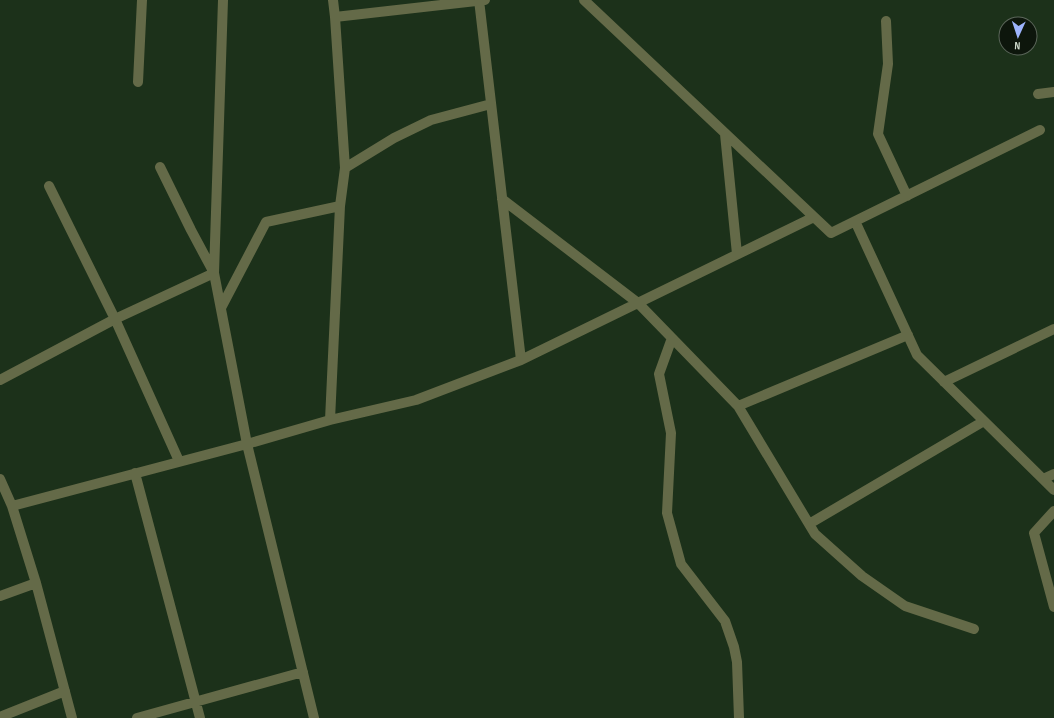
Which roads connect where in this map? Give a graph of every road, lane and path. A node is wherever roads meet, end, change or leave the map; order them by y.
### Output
1 (142, 0) edge
2 (223, 0) edge
3 (333, 0) edge
4 (481, 0) edge
5 (584, 0) edge
6 (335, 17) junction
7 (886, 21) dead end
8 (138, 82) dead end
9 (1054, 92) edge
10 (1038, 94) dead end
11 (491, 104) junction
12 (1040, 130) dead end
13 (725, 134) junction
14 (160, 166) dead end
15 (345, 168) junction
16 (49, 186) dead end
17 (907, 196) junction
18 (502, 199) junction
19 (340, 206) junction
20 (814, 217) junction
21 (854, 221) junction
22 (737, 254) junction
23 (214, 273) junction
24 (638, 303) junction
25 (221, 308) junction
26 (116, 319) junction
27 (1054, 329) edge
28 (908, 334) junction
29 (672, 338) junction
30 (521, 360) junction
31 (0, 380) edge
32 (944, 382) junction
33 (738, 406) junction
34 (330, 420) junction
35 (984, 421) junction
36 (247, 444) junction
37 (179, 461) junction
38 (136, 473) junction
39 (1054, 474) edge
40 (0, 479) edge
41 (1043, 479) junction
42 (1054, 490) edge
43 (12, 506) junction
44 (1054, 511) edge
45 (809, 524) junction
46 (36, 583) junction
47 (0, 596) edge
48 (1054, 607) edge
49 (974, 629) dead end
50 (303, 672) junction
51 (65, 691) junction
52 (196, 702) junction
53 (0, 717) edge
54 (72, 718) edge
55 (137, 718) edge
56 (200, 718) edge
57 (314, 718) edge
58 (739, 718) edge

1 - 8 street
2 - 23 street
3 - 6 street
4 - 6 street
4 - 11 street
5 - 13 street
6 - 15 street
7 - 17 street
9 - 10 street
11 - 15 street
11 - 18 street
12 - 17 street
13 - 20 street
13 - 22 street
14 - 23 street
15 - 19 street
16 - 26 street
17 - 21 street
18 - 24 street
18 - 30 street
19 - 25 street
19 - 34 street
20 - 21 street
20 - 22 street
21 - 28 street
22 - 24 street
23 - 25 street
23 - 26 street
24 - 29 street
24 - 30 street
25 - 36 street
26 - 31 street
26 - 37 street
27 - 32 street
28 - 32 street
28 - 33 street
29 - 33 street
29 - 58 street
30 - 34 street
32 - 35 street
33 - 45 street
34 - 36 street
35 - 41 street
35 - 45 street
36 - 37 street
36 - 50 street
37 - 38 street
38 - 43 street
38 - 52 street
39 - 41 street
40 - 43 street
41 - 42 street
43 - 46 street
44 - 48 street
45 - 49 street
46 - 47 street
46 - 51 street
50 - 52 street
50 - 57 street
51 - 53 street
51 - 54 street
52 - 55 street
52 - 56 street

